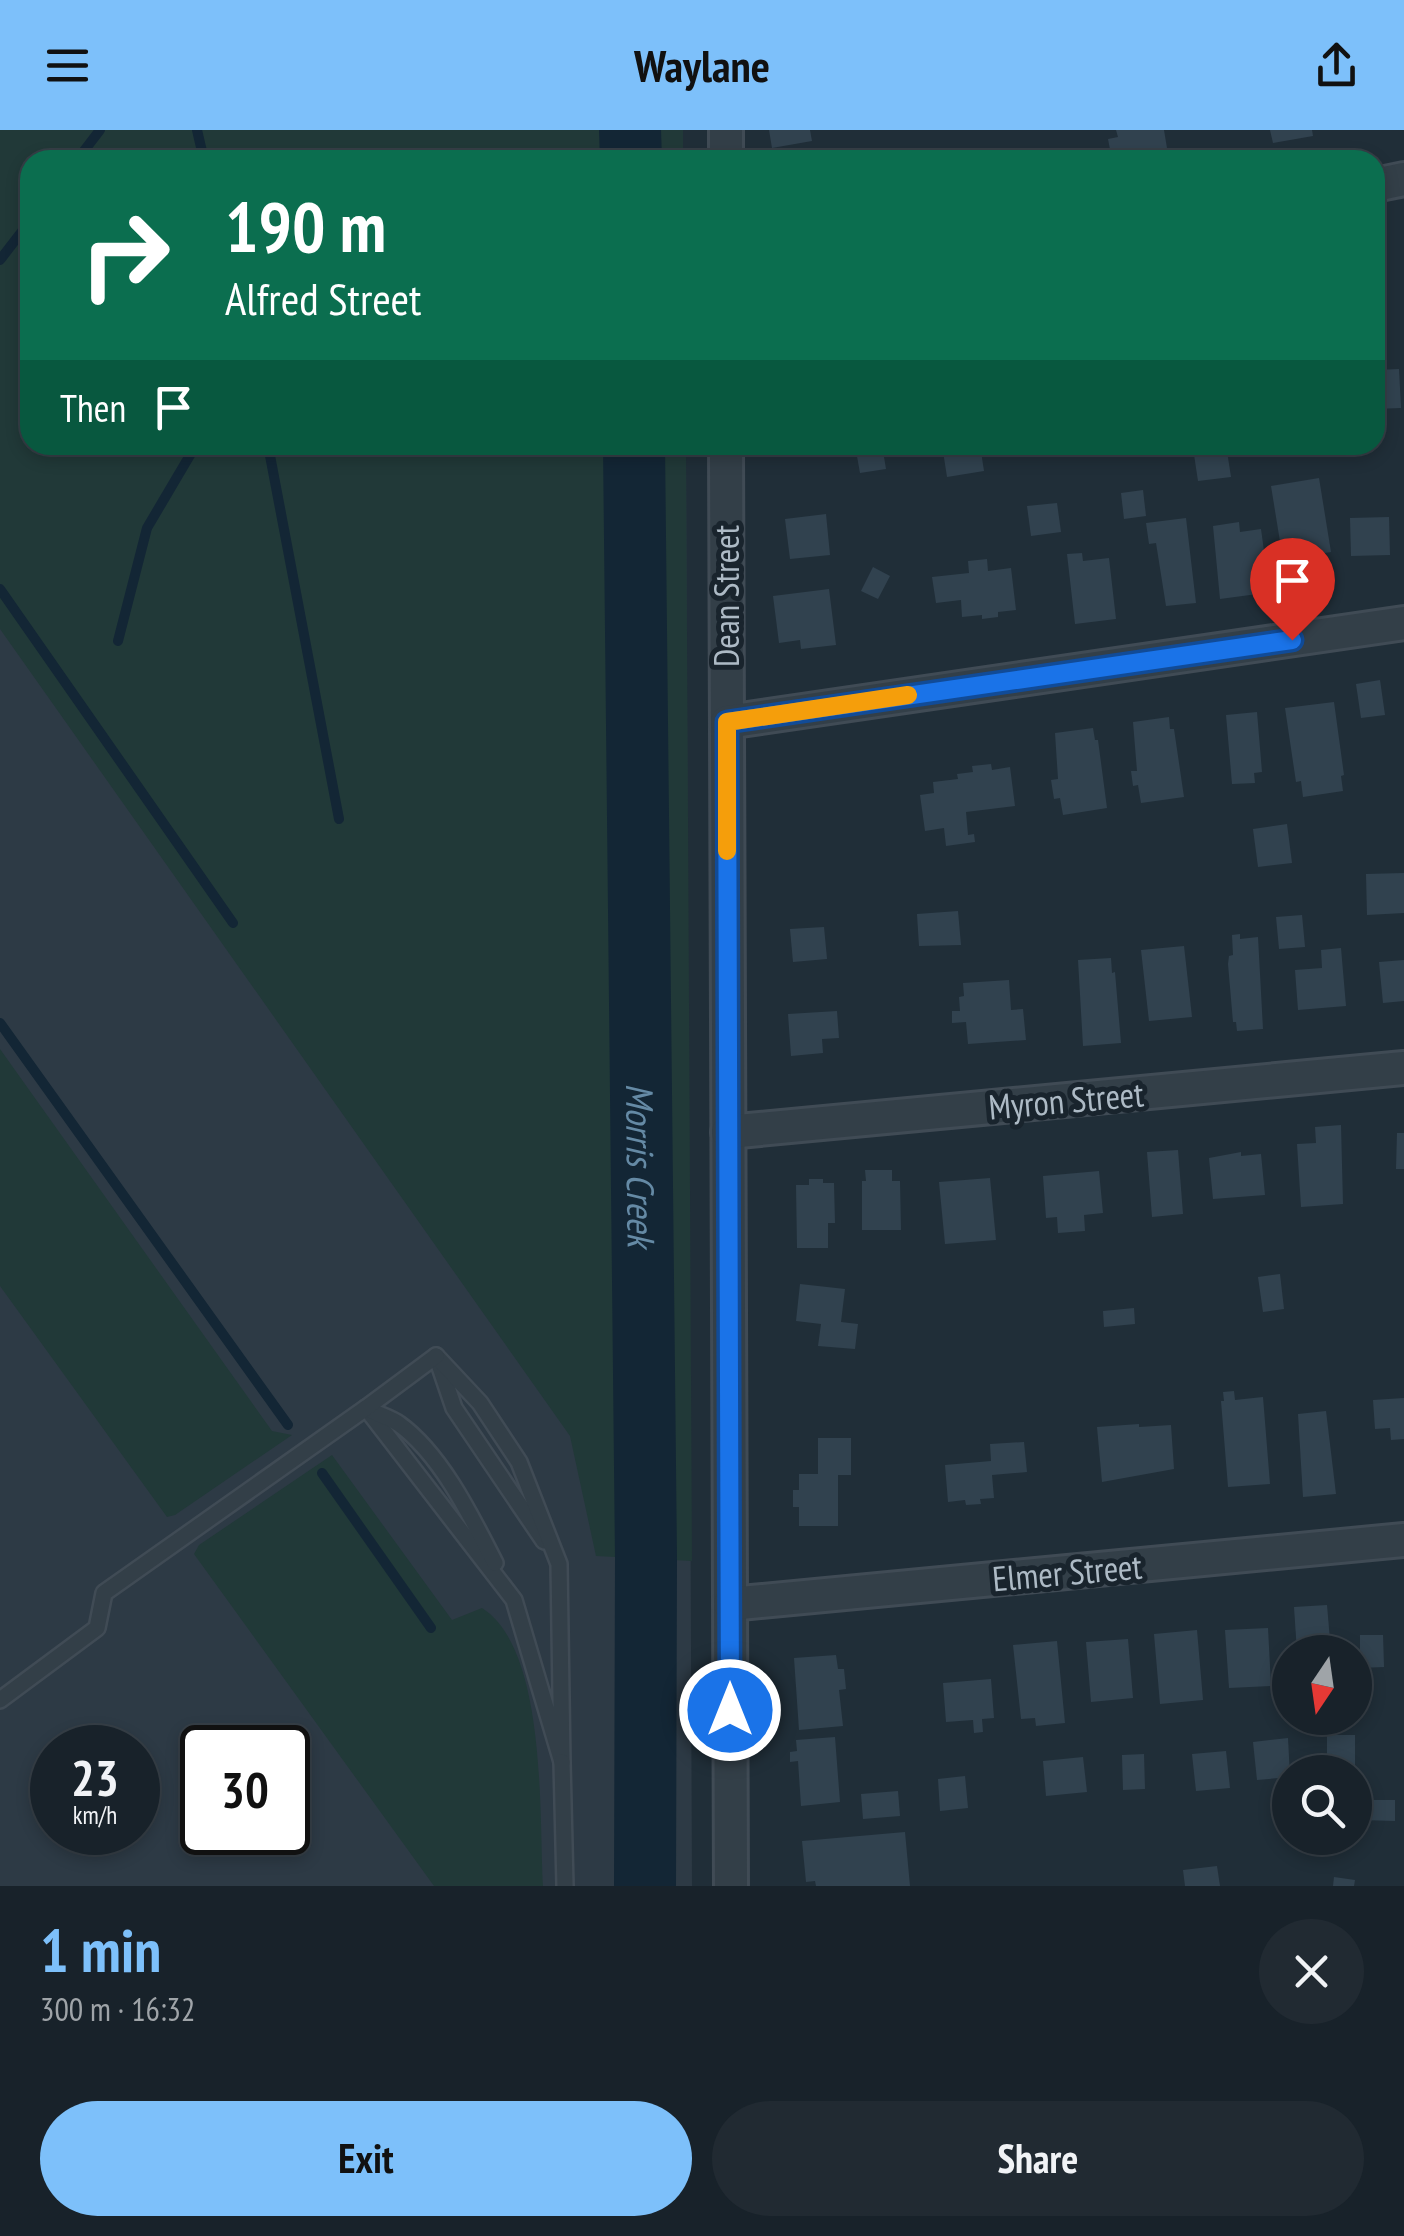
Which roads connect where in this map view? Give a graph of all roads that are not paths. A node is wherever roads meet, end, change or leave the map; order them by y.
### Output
1 (726, 455) edge
2 (1404, 623) edge
3 (727, 722) junction
4 (1404, 1068) edge
5 (728, 1132) junction
6 (436, 1356) junction
7 (366, 1408) junction
8 (1404, 1540) edge
9 (560, 1564) junction
10 (730, 1604) junction
11 (0, 1700) edge
12 (562, 1762) junction
13 (565, 1886) edge
14 (731, 1886) edge

1 - 3 street, Dean Street
2 - 3 street
3 - 5 street, Dean Street
4 - 5 street, Myron Street
5 - 10 street, Dean Street
6 - 7 lane
6 - 9 lane
6 - 9 lane
7 - 11 lane
7 - 12 lane
8 - 10 street, Elmer Street
9 - 12 lane
10 - 14 street, Dean Street
12 - 13 lane

